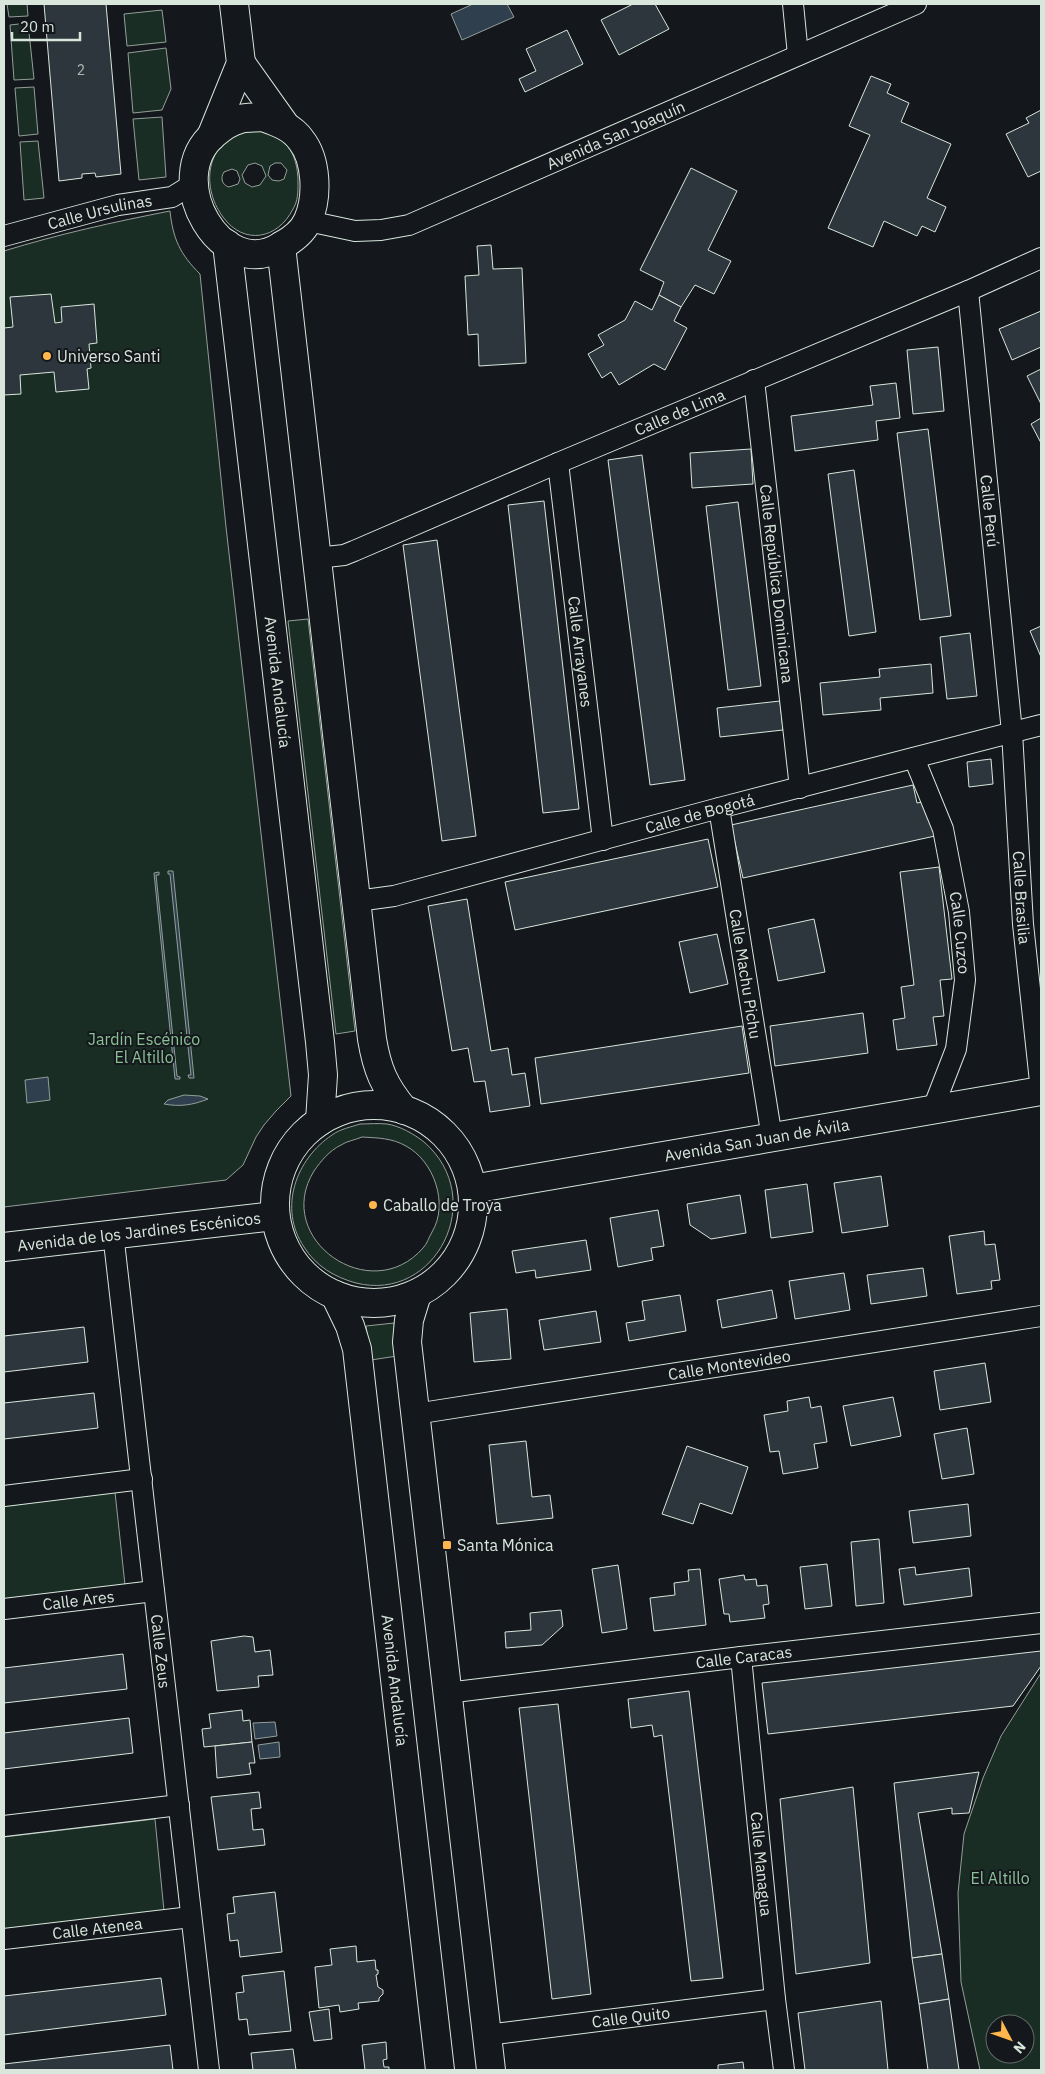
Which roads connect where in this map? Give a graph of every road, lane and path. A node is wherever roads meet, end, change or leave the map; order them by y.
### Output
1 (234, 4) edge
2 (793, 4) edge
3 (916, 4) edge
4 (798, 55) junction
5 (240, 63) junction
6 (285, 125) junction
7 (211, 137) junction
8 (193, 184) junction
9 (308, 221) junction
10 (4, 236) edge
11 (227, 244) junction
12 (281, 246) junction
13 (1041, 258) edge
14 (968, 291) junction
15 (754, 380) junction
16 (558, 463) junction
17 (317, 558) junction
18 (1041, 725) edge
19 (1012, 732) junction
20 (914, 758) junction
21 (800, 788) junction
22 (719, 808) junction
23 (602, 840) junction
24 (356, 901) junction
25 (1032, 923) edge
26 (1041, 1091) edge
27 (404, 1110) junction
28 (932, 1111) junction
29 (320, 1121) junction
30 (772, 1138) junction
31 (472, 1188) junction
32 (274, 1216) junction
33 (113, 1233) junction
34 (4, 1247) edge
35 (417, 1294) junction
36 (335, 1295) junction
37 (1041, 1316) edge
38 (415, 1414) junction
39 (142, 1480) junction
40 (4, 1496) edge
41 (154, 1591) junction
42 (4, 1609) edge
43 (1041, 1623) edge
44 (741, 1657) junction
45 (447, 1693) junction
46 (179, 1805) junction
47 (4, 1826) edge
48 (191, 1916) junction
49 (4, 1939) edge
50 (775, 1999) junction
51 (487, 2035) junction
52 (209, 2070) edge
53 (440, 2070) edge
54 (491, 2070) edge
55 (784, 2070) edge

1 - 5 main road
2 - 4 street
3 - 4 street, Avenida San Joaquín
4 - 9 street, Avenida San Joaquín
5 - 6 main road
5 - 7 main road
6 - 7 main road
6 - 9 main road
7 - 8 main road
8 - 10 street, Calle Ursulinas
8 - 11 main road
9 - 12 main road
11 - 12 main road
11 - 29 main road, Avenida Andalucía
12 - 17 main road
13 - 14 street, Calle de Lima
14 - 15 street, Calle de Lima
14 - 19 street, Calle Perú
15 - 16 street, Calle de Lima
15 - 21 street, Calle República Dominicana
16 - 17 street, Calle de Lima
16 - 23 street, Calle Arrayanes
17 - 24 main road
18 - 19 street, Calle de Bogotá
19 - 20 street, Calle de Bogotá
19 - 25 street, Calle Brasilia
20 - 21 street, Calle de Bogotá
20 - 28 street, Calle Cuzco
21 - 22 street, Calle de Bogotá
22 - 23 street, Calle de Bogotá
22 - 30 street, Calle Machu Pichu
23 - 24 street, Calle de Bogotá
24 - 27 main road
25 - 26 street, Calle Brasilia
26 - 28 main road, Avenida San Juan de Ávila
27 - 29 main road
27 - 31 main road
28 - 30 main road, Avenida San Juan de Ávila
29 - 32 main road
30 - 31 main road, Avenida San Juan de Ávila
31 - 35 main road
32 - 33 main road, Avenida de los Jardines Escénicos
32 - 36 main road
33 - 34 main road, Avenida de los Jardines Escénicos
33 - 39 street, Calle Zeus
35 - 36 main road
35 - 38 main road
36 - 53 main road, Avenida Andalucía
37 - 38 street, Calle Montevideo
38 - 45 main road
39 - 40 street
39 - 41 street, Calle Zeus
41 - 42 street, Calle Ares
41 - 46 street, Calle Zeus
43 - 44 street, Calle Caracas
44 - 45 street, Calle Caracas
44 - 50 street, Calle Managua
45 - 51 main road
46 - 47 street
46 - 48 street, Calle Zeus
48 - 49 street, Calle Atenea
48 - 52 street, Calle Zeus
50 - 51 street, Calle Quito
50 - 55 street, Calle Managua
51 - 54 main road

